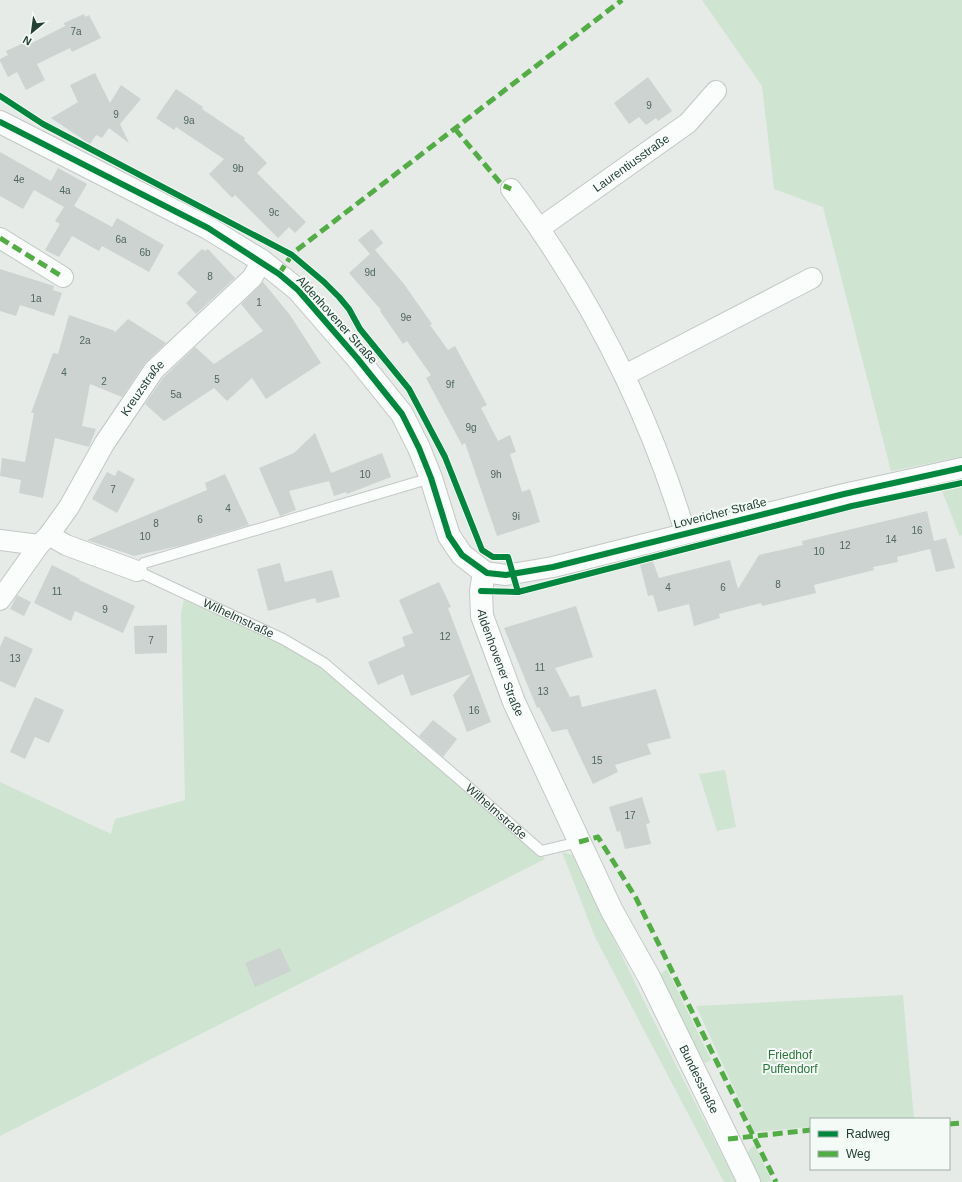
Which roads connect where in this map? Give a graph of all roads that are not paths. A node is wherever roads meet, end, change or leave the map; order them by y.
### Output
1 (716, 92) dead end
2 (0, 122) edge
3 (511, 189) dead end
4 (540, 228) junction
5 (0, 238) edge
6 (262, 262) junction
7 (62, 277) dead end
8 (812, 278) dead end
9 (625, 375) junction
10 (962, 468) edge
11 (431, 478) junction
12 (684, 532) junction
13 (0, 540) edge
14 (44, 540) junction
15 (137, 571) junction
16 (484, 572) junction
17 (0, 600) edge
18 (579, 842) junction
19 (649, 977) joint
20 (749, 1182) edge

1 - 4 street, Laurentiusstraße
2 - 6 street, Aldenhovener Straße
3 - 4 street
4 - 9 street
5 - 7 street
6 - 11 street, Aldenhovener Straße
6 - 14 street, Kreuzstraße
8 - 9 street
9 - 12 street
10 - 12 street, Lovericher Straße
11 - 15 lane
11 - 16 street, Aldenhovener Straße
12 - 16 street, Lovericher Straße
13 - 14 street
14 - 15 street
14 - 17 street
15 - 18 lane, Wilhelmstraße
16 - 18 street, Aldenhovener Straße
18 - 19 street, Aldenhovener Straße
19 - 20 street, Bundesstraße

